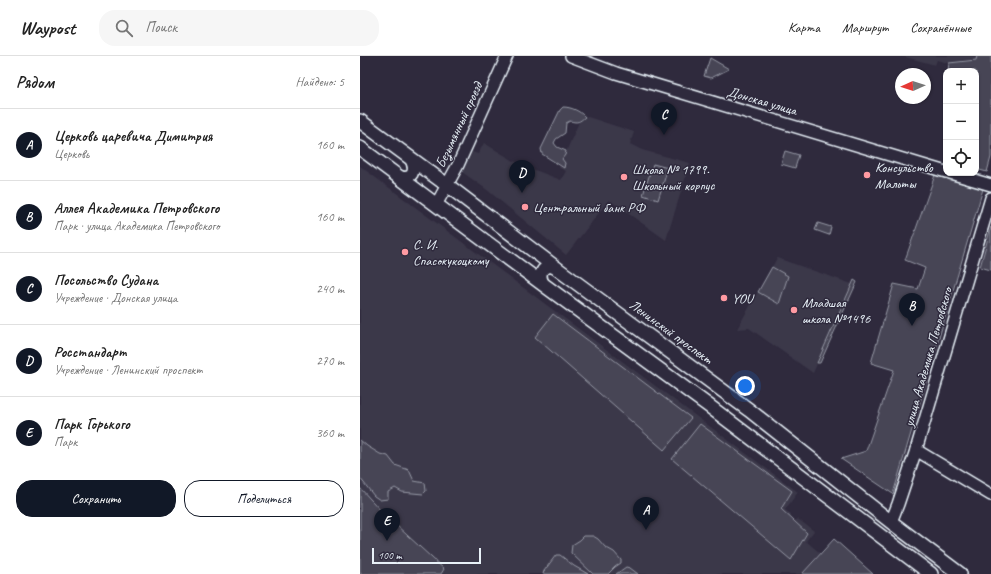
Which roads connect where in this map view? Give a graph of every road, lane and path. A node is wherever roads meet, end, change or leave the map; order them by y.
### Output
1 (507, 56) edge
2 (571, 56) edge
3 (360, 121) edge
4 (360, 148) edge
5 (410, 158) junction
6 (943, 171) edge
7 (397, 176) junction
8 (960, 176) edge
9 (447, 185) junction
10 (991, 185) edge
11 (991, 198) edge
12 (436, 205) junction
13 (557, 268) junction
14 (544, 285) junction
15 (916, 450) junction
16 (991, 495) edge
17 (891, 522) junction
18 (925, 572) edge
19 (960, 574) edge

1 - 9 street, Безымянный проезд
2 - 6 street, Донская улица
3 - 5 main road, Ленинский проспект
4 - 7 main road
5 - 7 street
5 - 9 main road, Ленинский проспект
7 - 12 main road
8 - 10 street
9 - 12 street, Безымянный проезд
9 - 13 main road, Ленинский проспект
11 - 15 street, улица Академика Петровского
12 - 14 main road
13 - 14 street
13 - 17 main road, Ленинский проспект
14 - 18 main road
15 - 16 street
15 - 17 street, улица Академика Петровского
17 - 19 main road, Ленинский проспект

